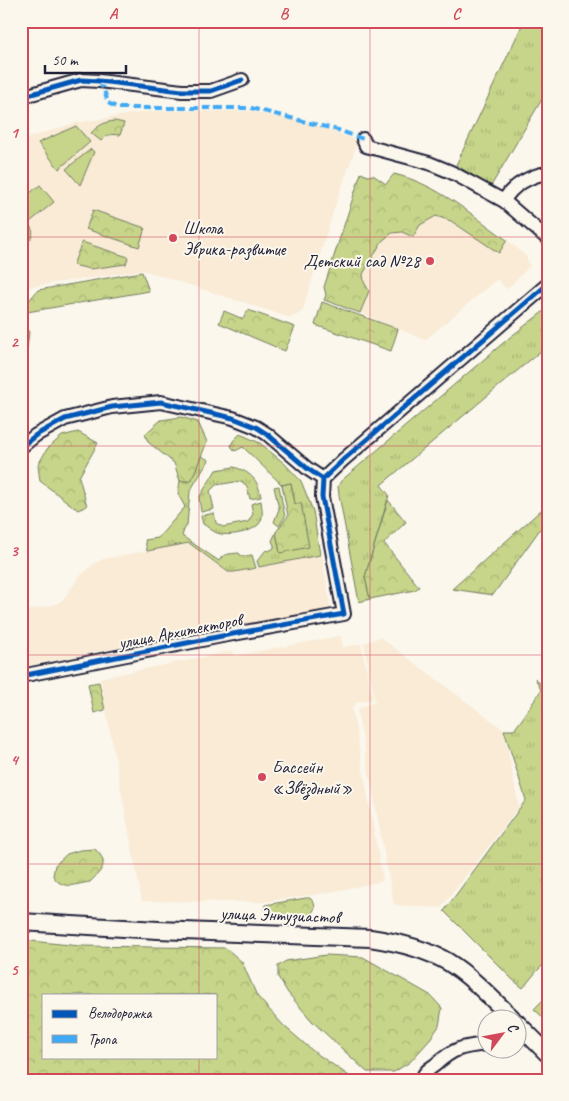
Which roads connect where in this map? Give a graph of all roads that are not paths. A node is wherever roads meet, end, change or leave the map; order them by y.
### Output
1 (242, 80) dead end
2 (21, 97) edge
3 (363, 139) dead end
4 (548, 173) edge
5 (504, 201) junction
6 (548, 239) edge
7 (548, 284) edge
8 (21, 447) edge
9 (323, 479) junction
10 (21, 676) edge
11 (21, 922) edge
12 (502, 1008) edge
13 (526, 1032) edge
14 (476, 1045) edge
15 (548, 1054) edge
16 (422, 1080) edge

1 - 2 street
3 - 5 street
4 - 5 street
5 - 6 street
7 - 9 street
8 - 9 street
9 - 10 street, улица Архитекторов
11 - 12 main road, улица Энтузиастов
13 - 15 main road
14 - 16 street

